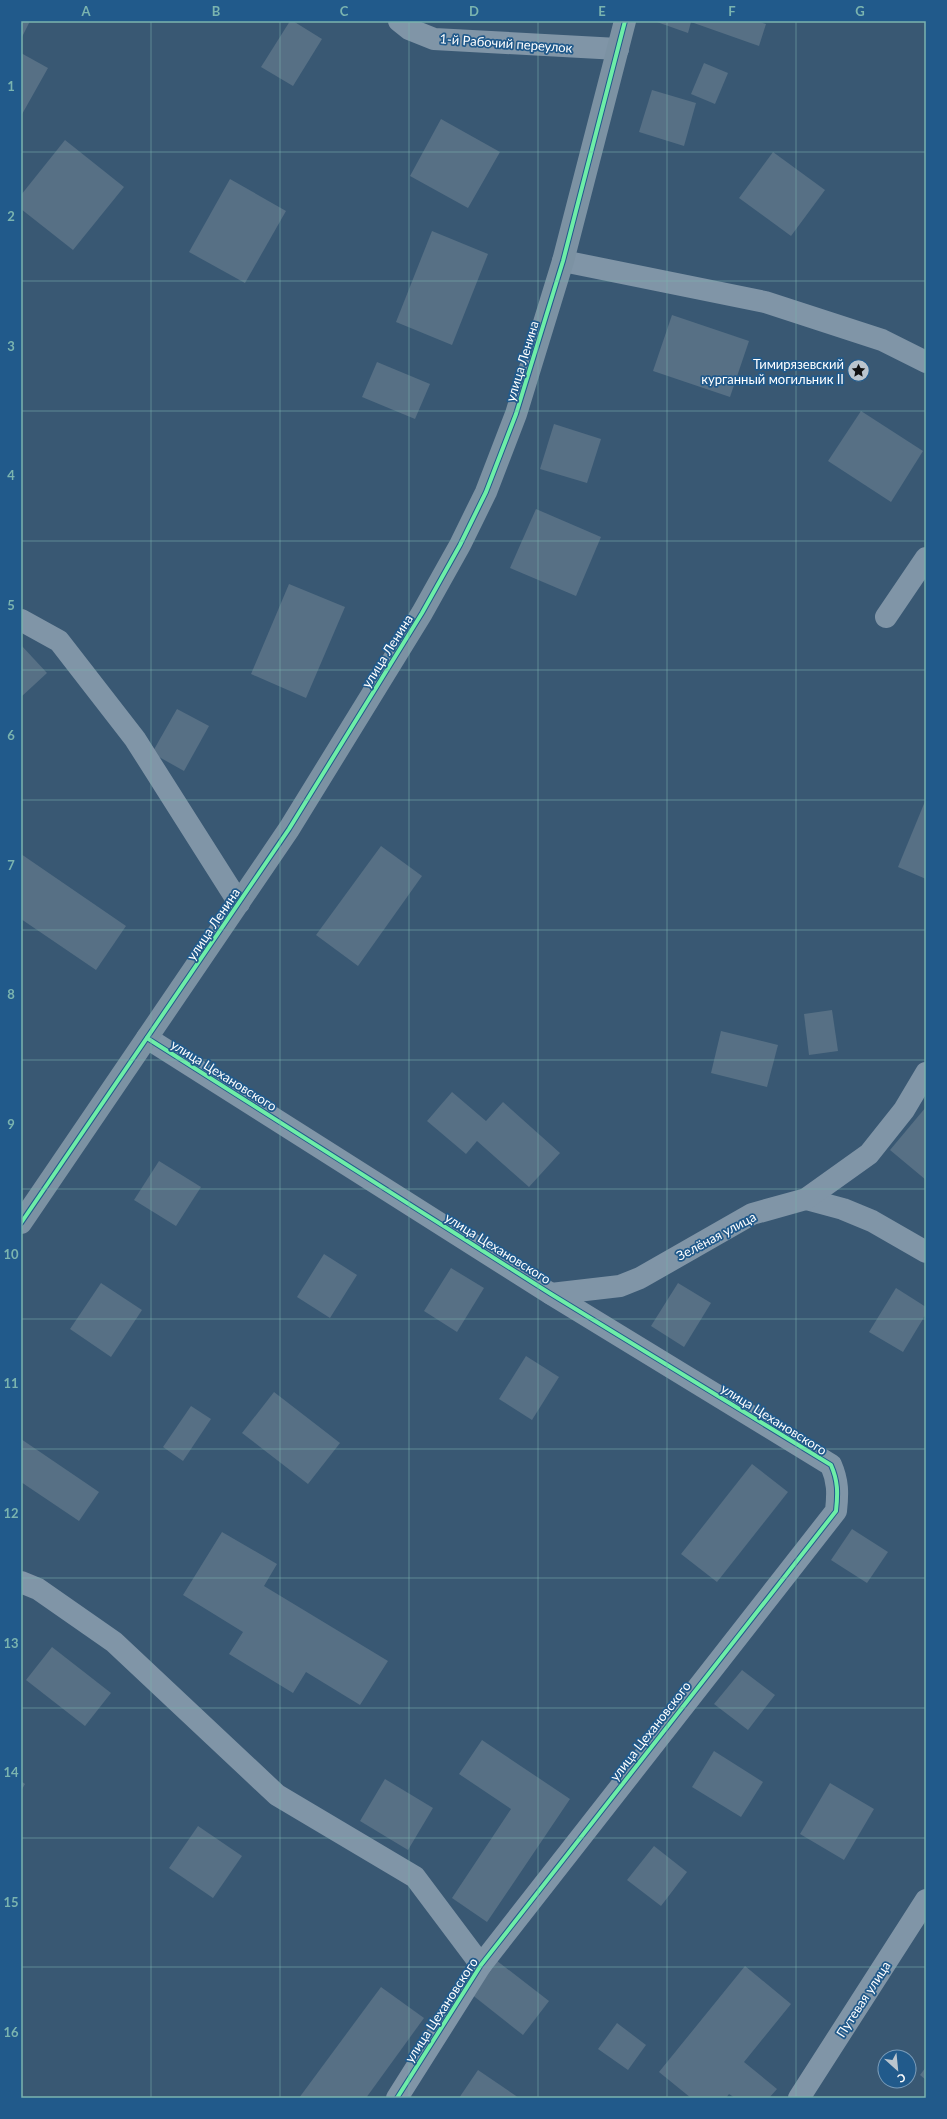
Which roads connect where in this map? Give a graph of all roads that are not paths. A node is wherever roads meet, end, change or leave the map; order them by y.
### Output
1 (399, 21) edge
2 (625, 21) edge
3 (618, 49) junction
4 (563, 261) junction
5 (926, 362) edge
6 (926, 558) edge
7 (886, 617) dead end
8 (21, 620) edge
9 (239, 903) junction
10 (147, 1038) junction
11 (926, 1073) edge
12 (806, 1199) junction
13 (21, 1223) edge
14 (926, 1252) edge
15 (551, 1294) junction
16 (21, 1582) edge
17 (926, 1900) edge
18 (481, 1965) junction
19 (397, 2098) edge
20 (799, 2098) edge

1 - 3 street, 1-й Рабочий переулок
2 - 3 street, улица Ленина
3 - 4 street, улица Ленина
4 - 5 street
4 - 9 street, улица Ленина
6 - 7 street
8 - 9 street
9 - 10 street, улица Ленина
10 - 13 street, улица Ленина
10 - 15 street, улица Цехановского
11 - 12 street, Зелёная улица
12 - 14 street
12 - 15 street, Зелёная улица
15 - 18 street, улица Цехановского
16 - 18 street
17 - 20 street, Путевая улица
18 - 19 street, улица Цехановского

